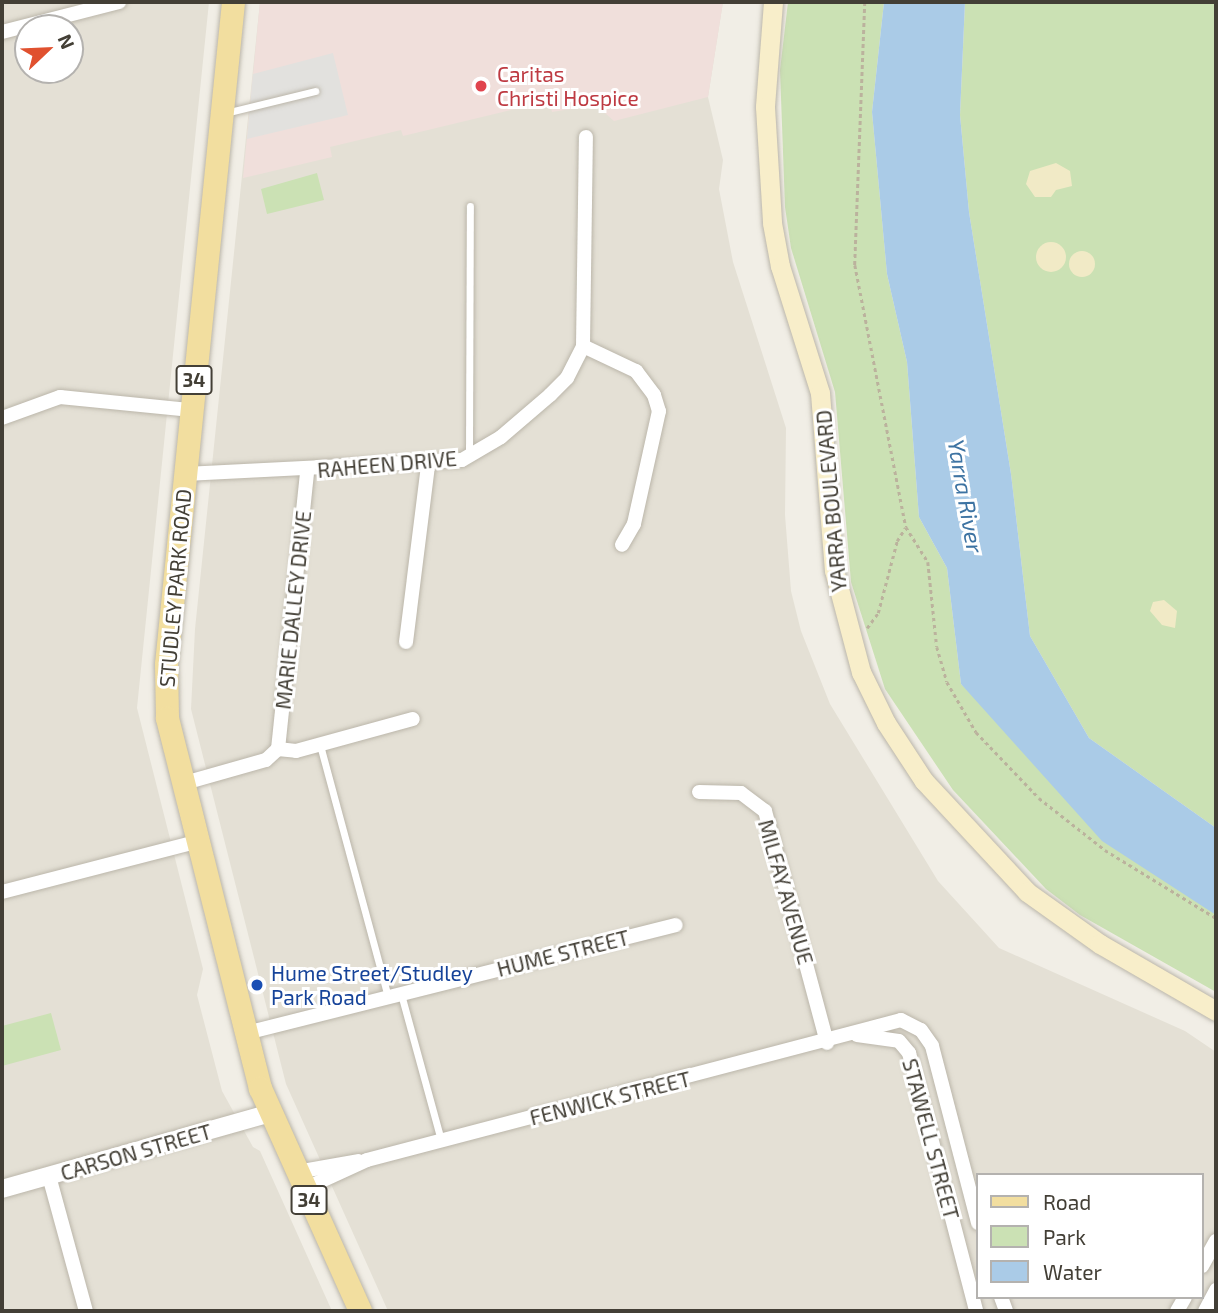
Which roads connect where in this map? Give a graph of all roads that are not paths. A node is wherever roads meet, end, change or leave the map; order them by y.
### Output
1 (119, 2) edge
2 (233, 2) edge
3 (773, 2) edge
4 (2, 32) edge
5 (314, 91) dead end
6 (221, 114) junction
7 (586, 137) dead end
8 (470, 206) dead end
9 (583, 346) junction
10 (191, 410) junction
11 (2, 418) edge
12 (469, 457) junction
13 (428, 465) junction
14 (307, 471) junction
15 (185, 474) junction
16 (622, 545) dead end
17 (406, 642) dead end
18 (413, 719) dead end
19 (320, 745) junction
20 (278, 750) junction
21 (181, 783) junction
22 (699, 792) dead end
23 (196, 842) junction
24 (2, 892) edge
25 (676, 925) dead end
26 (395, 996) junction
27 (1216, 1010) edge
28 (246, 1033) junction
29 (852, 1035) junction
30 (827, 1043) junction
31 (270, 1114) junction
32 (441, 1141) junction
33 (49, 1177) junction
34 (300, 1180) junction
35 (2, 1189) edge
36 (976, 1216) edge
37 (1216, 1241) edge
38 (1204, 1262) edge
39 (1216, 1290) edge
40 (86, 1311) edge
41 (360, 1311) edge
42 (976, 1311) edge
43 (1205, 1311) edge

1 - 4 street
2 - 6 main road, STUDLEY PARK ROAD / 34
3 - 27 main road, YARRA BOULEVARD
5 - 6 lane
6 - 10 main road, STUDLEY PARK ROAD / 34
7 - 9 street, RAHEEN DRIVE
8 - 12 lane
9 - 12 street, RAHEEN DRIVE
9 - 16 street
10 - 11 street
10 - 15 main road, STUDLEY PARK ROAD / 34
12 - 13 street, RAHEEN DRIVE
13 - 14 street, RAHEEN DRIVE
13 - 17 street
14 - 15 street, RAHEEN DRIVE
14 - 20 street, MARIE DALLEY DRIVE
15 - 21 main road, STUDLEY PARK ROAD / 34
18 - 19 street
19 - 20 street
19 - 26 lane
20 - 21 street
21 - 23 main road, STUDLEY PARK ROAD / 34
22 - 30 street, MILFAY AVENUE
23 - 24 street
23 - 28 main road, STUDLEY PARK ROAD / 34
25 - 26 street, HUME STREET
26 - 28 street, HUME STREET
26 - 32 lane
28 - 31 main road, STUDLEY PARK ROAD / 34
29 - 30 street, FENWICK STREET
29 - 36 street, STAWELL STREET
29 - 42 street, STAWELL STREET
30 - 32 street, FENWICK STREET
31 - 33 street, CARSON STREET
31 - 34 main road, STUDLEY PARK ROAD / 34
32 - 34 street, FENWICK STREET
33 - 35 street, CARSON STREET
33 - 40 street
34 - 41 main road, STUDLEY PARK ROAD / 34
37 - 38 street
39 - 43 street

